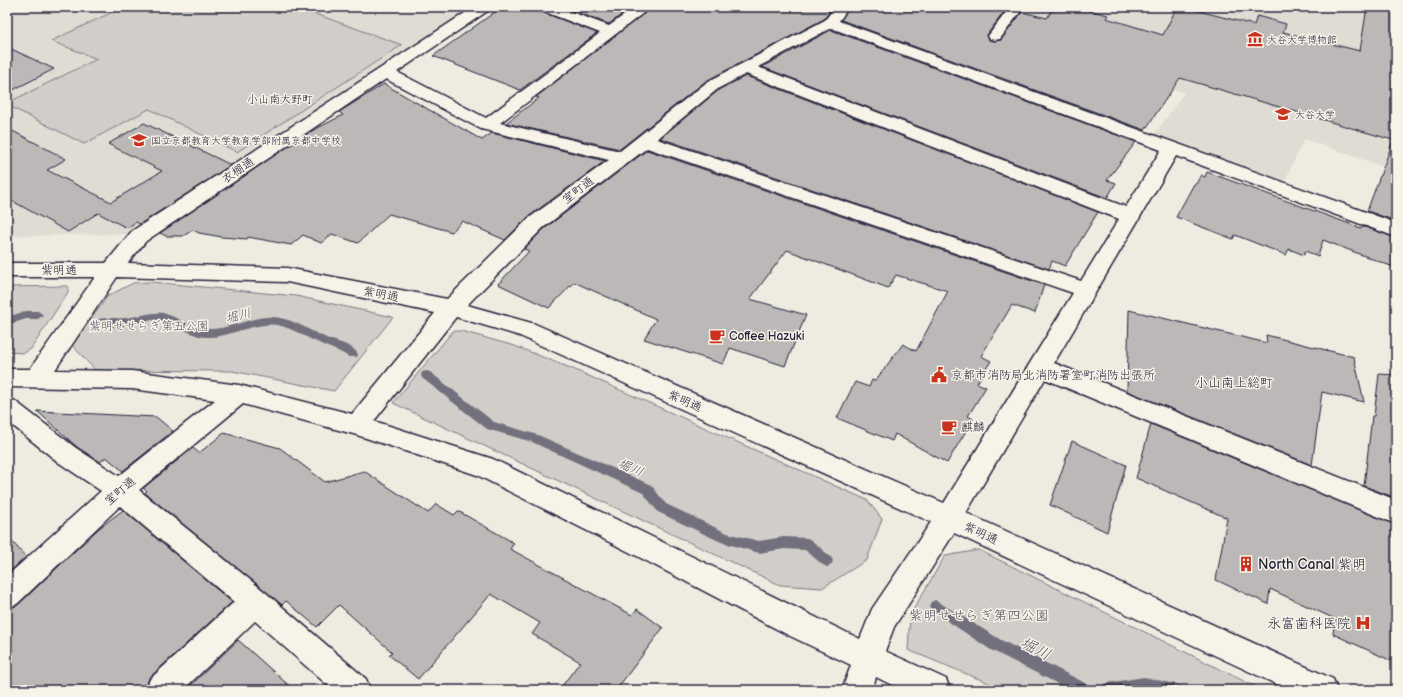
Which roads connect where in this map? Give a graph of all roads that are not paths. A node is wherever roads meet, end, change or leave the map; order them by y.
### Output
1 (484, 7) edge
2 (545, 7) edge
3 (644, 7) edge
4 (842, 7) edge
5 (1011, 8) edge
6 (830, 24) junction
7 (611, 32) junction
8 (995, 36) dead end
9 (746, 68) junction
10 (385, 72) junction
11 (487, 125) junction
12 (645, 141) junction
13 (1172, 147) junction
14 (621, 157) junction
15 (1131, 216) junction
16 (1396, 230) edge
17 (7, 270) edge
18 (111, 270) junction
19 (1086, 290) junction
20 (451, 308) junction
21 (1040, 367) junction
22 (7, 378) edge
23 (36, 379) junction
24 (239, 394) junction
25 (7, 408) edge
26 (357, 425) junction
27 (120, 490) junction
28 (1396, 512) edge
29 (949, 518) junction
30 (7, 594) edge
31 (255, 602) junction
32 (868, 659) junction
33 (161, 690) edge
34 (355, 690) edge
35 (857, 690) edge
36 (935, 690) edge
37 (1322, 690) edge

1 - 10 street, 衣棚通
2 - 7 street
3 - 7 street
4 - 6 street, 室町通
5 - 8 street
6 - 9 street, 室町通
6 - 13 street
7 - 11 street
9 - 12 street, 室町通
9 - 15 street
10 - 11 street
10 - 18 street, 衣棚通
11 - 14 street
12 - 14 street, 室町通
12 - 19 street
13 - 15 street
13 - 16 street
14 - 20 street, 室町通
15 - 19 street
17 - 18 street, 紫明通
18 - 20 street, 紫明通
18 - 23 street, 衣棚通
19 - 21 street
20 - 26 street, 室町通
20 - 29 street, 紫明通
21 - 28 street
21 - 29 street
22 - 23 street
23 - 24 street
24 - 26 street
24 - 27 street, 室町通
25 - 27 street
26 - 32 street
27 - 30 street, 室町通
27 - 31 street
29 - 32 street
29 - 37 street, 紫明通
31 - 33 street
31 - 34 street
32 - 35 street
32 - 36 street

